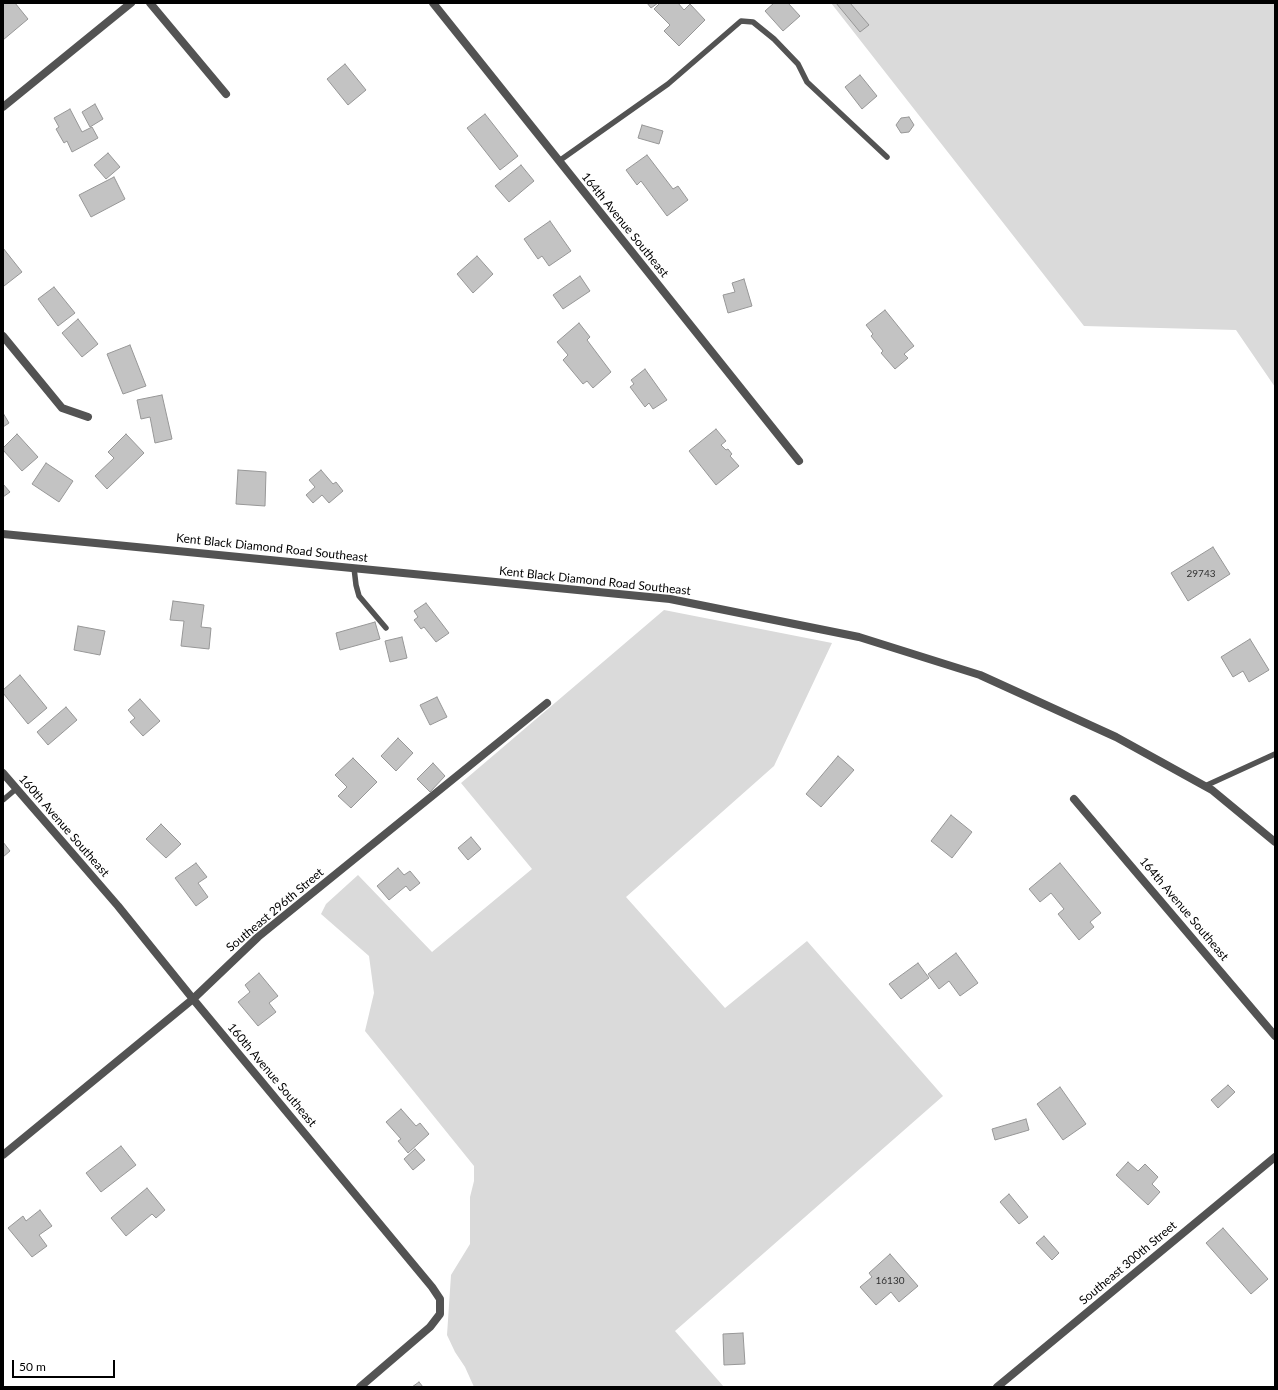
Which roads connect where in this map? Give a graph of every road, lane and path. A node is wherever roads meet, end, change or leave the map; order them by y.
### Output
1 (131, 3) edge
2 (150, 3) edge
3 (433, 3) edge
4 (226, 94) dead end
5 (3, 107) edge
6 (887, 157) dead end
7 (559, 161) junction
8 (3, 336) edge
9 (88, 418) dead end
10 (799, 461) dead end
11 (3, 534) edge
12 (354, 568) junction
13 (386, 628) dead end
14 (547, 703) dead end
15 (1275, 754) edge
16 (3, 773) edge
17 (1205, 786) junction
18 (16, 788) junction
19 (1074, 798) dead end
20 (3, 800) edge
21 (1275, 842) edge
22 (193, 999) junction
23 (1275, 1036) edge
24 (3, 1155) edge
25 (1275, 1156) edge
26 (360, 1387) edge
27 (997, 1387) edge

1 - 5 street
2 - 4 street
3 - 7 street, 164th Avenue Southeast
6 - 7 lane
7 - 10 street, 164th Avenue Southeast
8 - 9 street
11 - 12 street, Kent Black Diamond Road Southeast
12 - 13 lane
12 - 17 street, Kent Black Diamond Road Southeast
14 - 22 street, Southeast 296th Street
15 - 17 lane
16 - 18 street, 160th Avenue Southeast
17 - 21 street, Kent Black Diamond Road Southeast
18 - 20 lane
18 - 22 street, 160th Avenue Southeast
19 - 23 street, 164th Avenue Southeast
22 - 24 street, Southeast 296th Street
22 - 26 street, 160th Avenue Southeast
25 - 27 street, Southeast 300th Street

